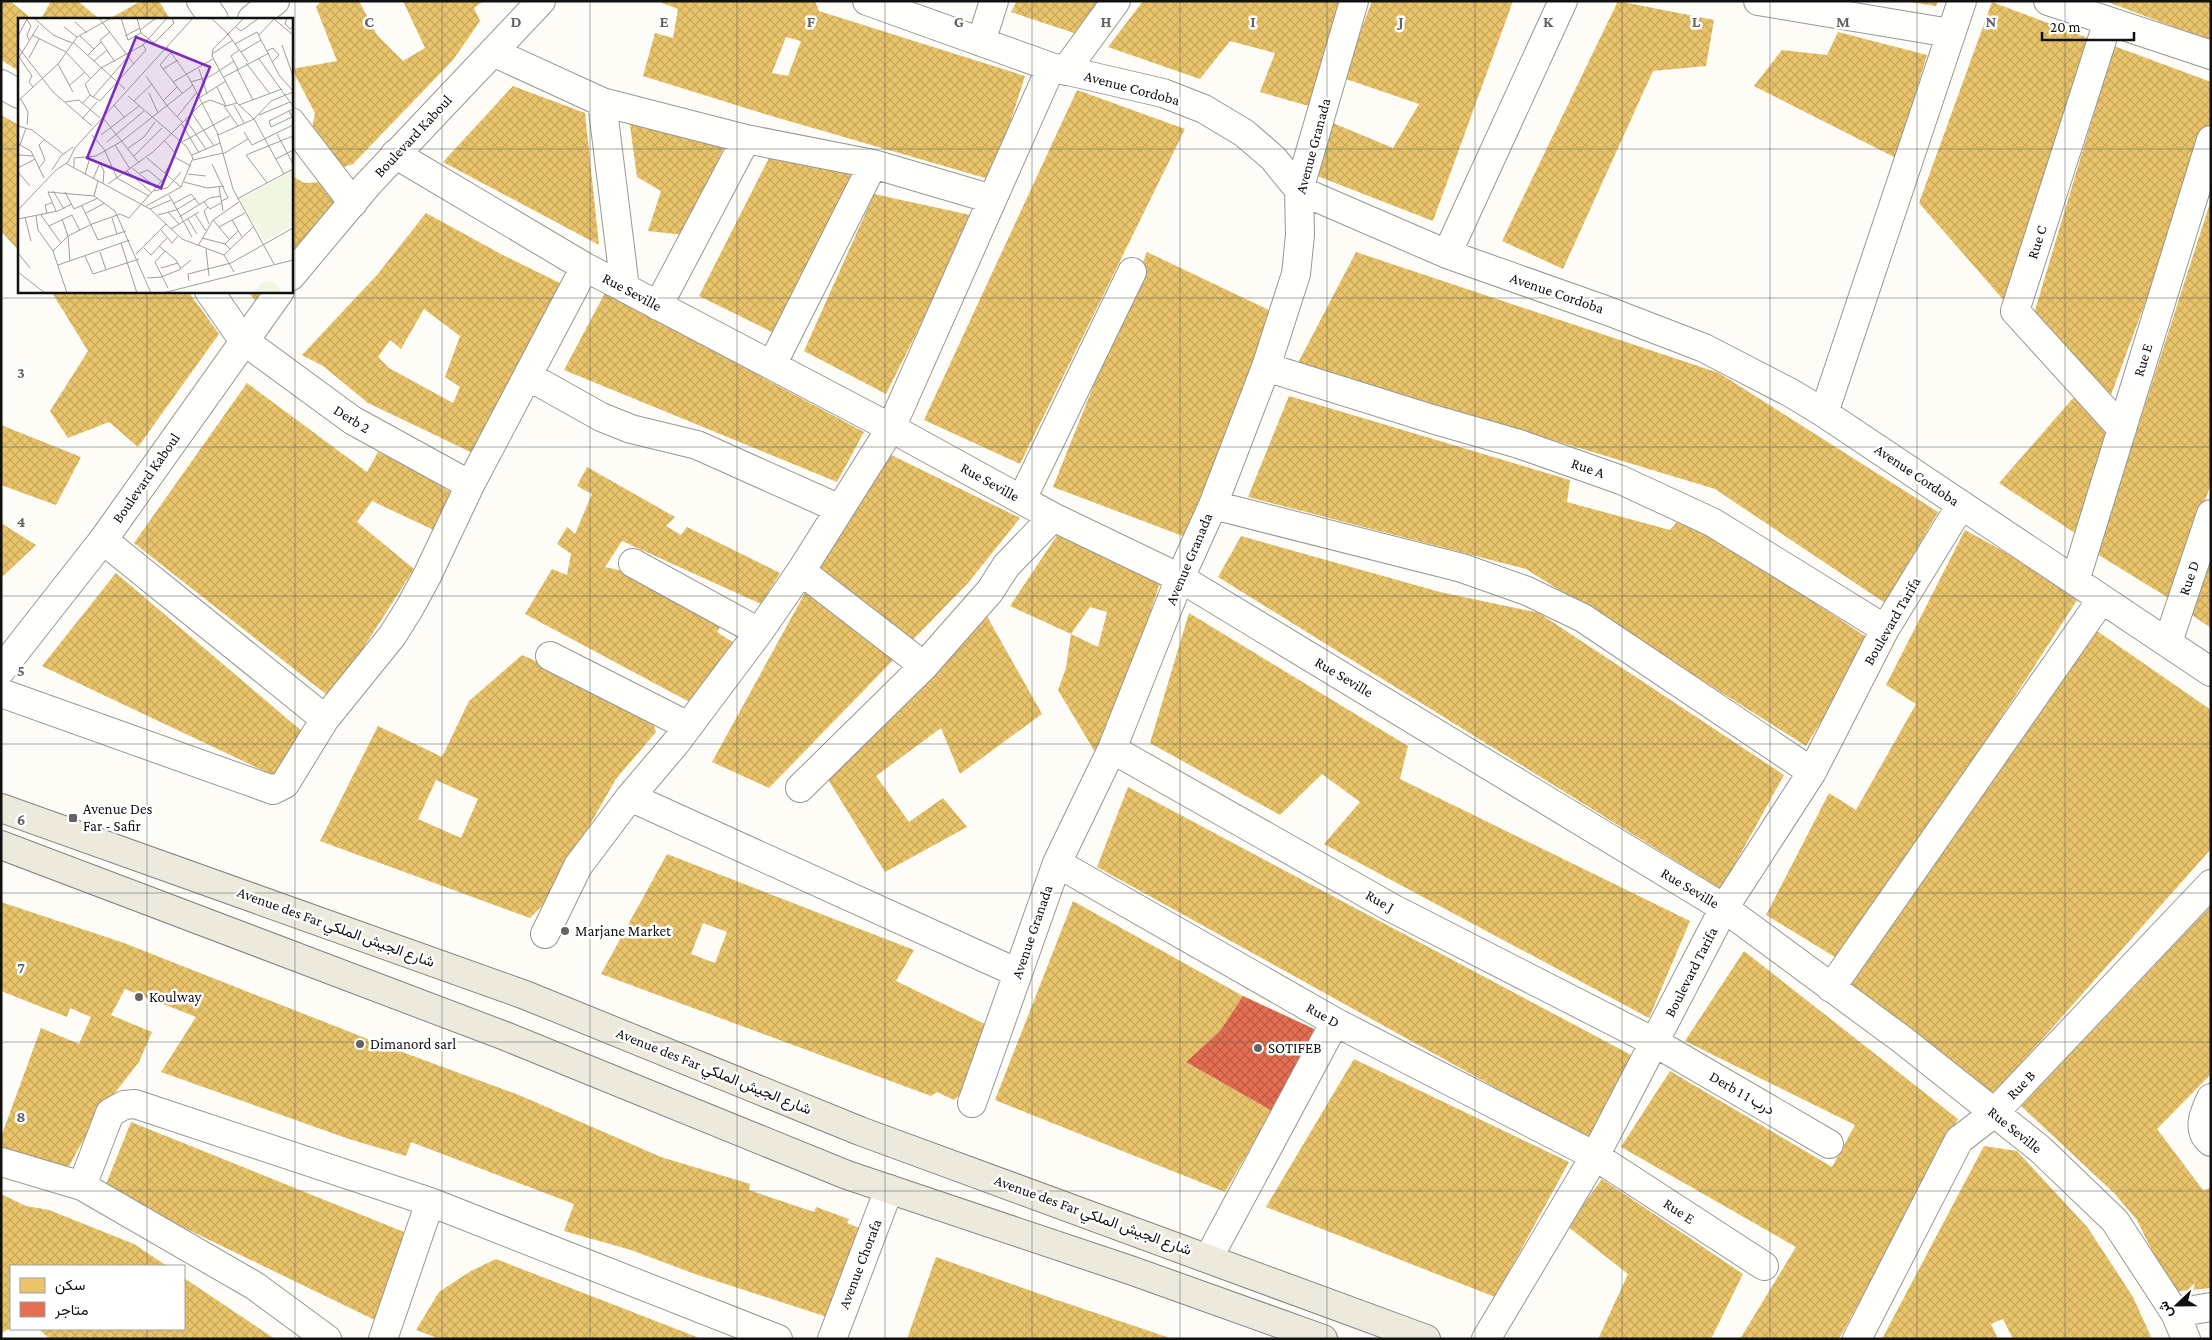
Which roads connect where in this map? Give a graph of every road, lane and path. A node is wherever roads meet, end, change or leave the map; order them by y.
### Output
1 (201, 1) edge
2 (275, 1) edge
3 (541, 1) edge
4 (867, 1) edge
5 (994, 1) edge
6 (1116, 1) edge
7 (1354, 1) edge
8 (1563, 1) edge
9 (1758, 1) edge
10 (1962, 1) edge
11 (2048, 1) edge
12 (213, 18) edge
13 (253, 18) edge
14 (2108, 21) junction
15 (1950, 33) junction
16 (981, 42) junction
17 (493, 52) junction
18 (2211, 55) edge
19 (1058, 69) junction
20 (1, 84) edge
21 (18, 93) edge
22 (602, 102) junction
23 (292, 123) edge
24 (746, 139) junction
25 (2211, 140) edge
26 (396, 154) junction
27 (873, 164) junction
28 (1299, 190) junction
29 (992, 199) junction
30 (353, 203) junction
31 (1447, 254) junction
32 (585, 266) junction
33 (1132, 272) dead end
34 (292, 275) edge
35 (625, 288) junction
36 (210, 292) edge
37 (279, 292) edge
38 (658, 306) junction
39 (243, 340) junction
40 (772, 365) junction
41 (1266, 367) junction
42 (528, 376) junction
43 (1824, 413) junction
44 (892, 428) junction
45 (2122, 429) junction
46 (470, 485) junction
47 (1022, 500) junction
48 (1961, 505) junction
49 (1213, 506) junction
50 (840, 509) junction
51 (2211, 514) edge
52 (1053, 517) junction
53 (103, 540) junction
54 (633, 563) dead end
55 (801, 571) junction
56 (1180, 578) junction
57 (2076, 581) junction
58 (2102, 599) junction
59 (1885, 629) junction
60 (759, 632) junction
61 (2168, 642) junction
62 (550, 656) dead end
63 (3, 666) edge
64 (924, 666) junction
65 (2211, 672) edge
66 (1, 693) edge
67 (324, 719) junction
68 (688, 726) junction
69 (1112, 749) junction
70 (1812, 772) junction
71 (800, 788) dead end
72 (630, 797) junction
73 (1, 808) edge
74 (1, 845) edge
75 (1057, 863) junction
76 (2211, 884) edge
77 (1724, 908) junction
78 (545, 934) dead end
79 (1018, 973) junction
80 (1831, 988) junction
81 (1335, 1022) junction
82 (1654, 1042) junction
83 (2211, 1098) edge
84 (972, 1103) dead end
85 (1994, 1113) junction
86 (2211, 1142) edge
87 (1829, 1144) dead end
88 (1595, 1156) junction
89 (1, 1162) edge
90 (82, 1186) junction
91 (889, 1189) junction
92 (430, 1202) junction
93 (1209, 1257) junction
94 (1764, 1266) dead end
95 (2211, 1307) edge
96 (2175, 1313) junction
97 (327, 1339) edge
98 (383, 1339) edge
99 (778, 1339) edge
100 (832, 1339) edge
101 (1323, 1339) edge
102 (1426, 1339) edge
103 (1486, 1339) edge
104 (1857, 1339) edge
105 (2186, 1339) edge

1 - 12 street
2 - 13 street
3 - 17 street, Boulevard Kaboul
4 - 16 street, Avenue Cordoba
5 - 16 street
6 - 19 street
7 - 28 street, Avenue Granada
8 - 31 street
9 - 15 street
10 - 15 street
11 - 14 street
14 - 18 street
14 - 45 street, Rue C
15 - 43 street
16 - 19 street, Avenue Cordoba
17 - 22 street
17 - 26 street, Boulevard Kaboul
19 - 28 street, Avenue Cordoba
19 - 29 street
20 - 21 street
22 - 24 street
22 - 35 street
23 - 30 street
24 - 27 street
24 - 38 street
25 - 45 street, Rue E
26 - 30 street, Boulevard Kaboul
26 - 32 street, Rue Seville
27 - 29 street
27 - 40 street
28 - 31 street, Avenue Cordoba
28 - 41 street, Avenue Granada
29 - 44 street
30 - 34 street, Boulevard Kaboul
31 - 43 street, Avenue Cordoba
32 - 35 street, Rue Seville
32 - 42 street
33 - 47 street
35 - 38 street, Rue Seville
36 - 39 street, Derb 2
37 - 39 street, Boulevard Kaboul
38 - 40 street, Rue Seville
39 - 46 street, Derb 2
39 - 53 street, Boulevard Kaboul
40 - 44 street, Rue Seville
41 - 49 street, Avenue Granada
41 - 59 street, Rue A
42 - 46 street
42 - 50 street
43 - 48 street, Avenue Cordoba
44 - 47 street, Rue Seville
44 - 50 street
45 - 57 street, Rue E
46 - 67 street
47 - 52 street, Rue Seville
48 - 57 street, Avenue Cordoba
48 - 59 street, Boulevard Tarifa
49 - 56 street, Avenue Granada
49 - 70 street
50 - 55 street
51 - 61 street, Rue D
52 - 56 street, Rue Seville
52 - 64 street
53 - 63 street, Boulevard Kaboul
53 - 67 street
54 - 60 street
55 - 60 street
55 - 64 street
56 - 69 street, Avenue Granada
56 - 77 street, Rue Seville
57 - 58 street, Avenue Cordoba
58 - 61 street, Avenue Cordoba
58 - 80 street
59 - 70 street, Boulevard Tarifa
60 - 68 street
61 - 65 street, Avenue Cordoba
62 - 68 street
64 - 71 street
66 - 67 street
68 - 72 street
69 - 75 street, Avenue Granada
69 - 82 street, Rue J
70 - 77 street, Boulevard Tarifa
72 - 78 street
72 - 79 street
73 - 93 main road, Avenue des Far شارع الجيش الملكي
74 - 91 main road
75 - 79 street, Avenue Granada
75 - 81 street, Rue D
76 - 85 street, Rue B
77 - 80 street, Rue Seville
77 - 82 street, Boulevard Tarifa
79 - 84 street, Avenue Granada
80 - 85 street, Rue Seville
81 - 88 street, Rue D
81 - 93 street
82 - 87 street, Derb 1 درب 1
82 - 88 street, Boulevard Tarifa
83 - 86 street
85 - 96 street, Rue Seville
85 - 104 street, Rue B
88 - 94 street, Rue E
88 - 103 street, Boulevard Tarifa
89 - 90 street
90 - 92 street
90 - 97 street
91 - 100 street, Avenue Chorafa
91 - 101 main road
92 - 98 street
92 - 99 street
93 - 102 main road, Avenue des Far شارع الجيش الملكي
95 - 96 street
96 - 105 street, Rue Seville

